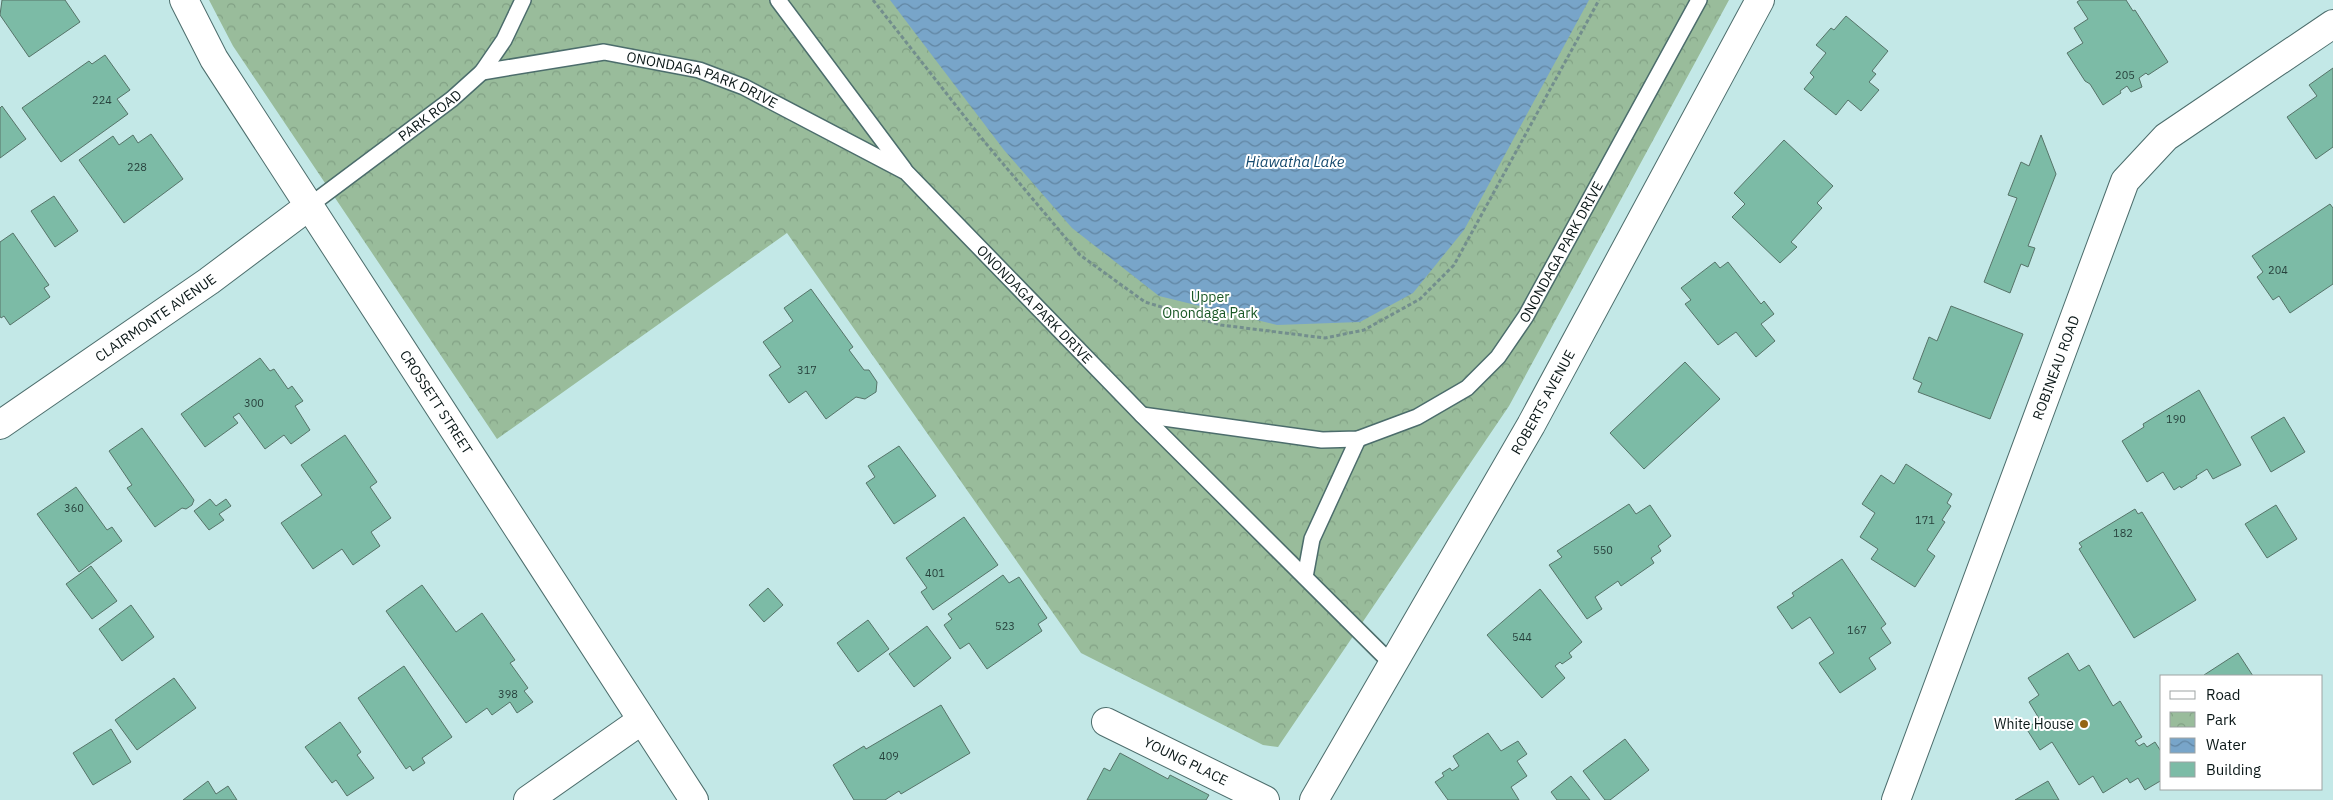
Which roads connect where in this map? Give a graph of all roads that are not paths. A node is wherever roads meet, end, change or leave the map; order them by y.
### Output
1 (184, 0) edge
2 (523, 0) edge
3 (778, 0) edge
4 (1699, 0) edge
5 (1760, 0) edge
6 (2333, 24) edge
7 (482, 72) junction
8 (906, 172) junction
9 (309, 206) junction
10 (1142, 415) junction
11 (0, 425) edge
12 (1358, 439) junction
13 (1305, 577) junction
14 (1392, 664) junction
15 (642, 720) junction
16 (1106, 722) dead end
17 (528, 800) edge
18 (694, 800) edge
19 (1265, 800) edge
20 (1314, 800) edge
21 (1896, 800) edge

1 - 9 street, CROSSETT STREET
2 - 7 lane, PARK ROAD
3 - 8 lane, ONONDAGA PARK DRIVE
4 - 12 lane, ONONDAGA PARK DRIVE
5 - 14 street, ROBERTS AVENUE
6 - 21 street, ROBINEAU ROAD
7 - 8 lane, ONONDAGA PARK DRIVE
7 - 9 lane, PARK ROAD
8 - 10 lane, ONONDAGA PARK DRIVE
9 - 11 street, CLAIRMONTE AVENUE
9 - 15 street, CROSSETT STREET
10 - 12 lane, ONONDAGA PARK DRIVE
10 - 13 lane, ONONDAGA PARK DRIVE
12 - 13 lane
13 - 14 lane, ONONDAGA PARK DRIVE
14 - 20 street, ROBERTS AVENUE
15 - 17 street
15 - 18 street, CROSSETT STREET
16 - 19 street, YOUNG PLACE

